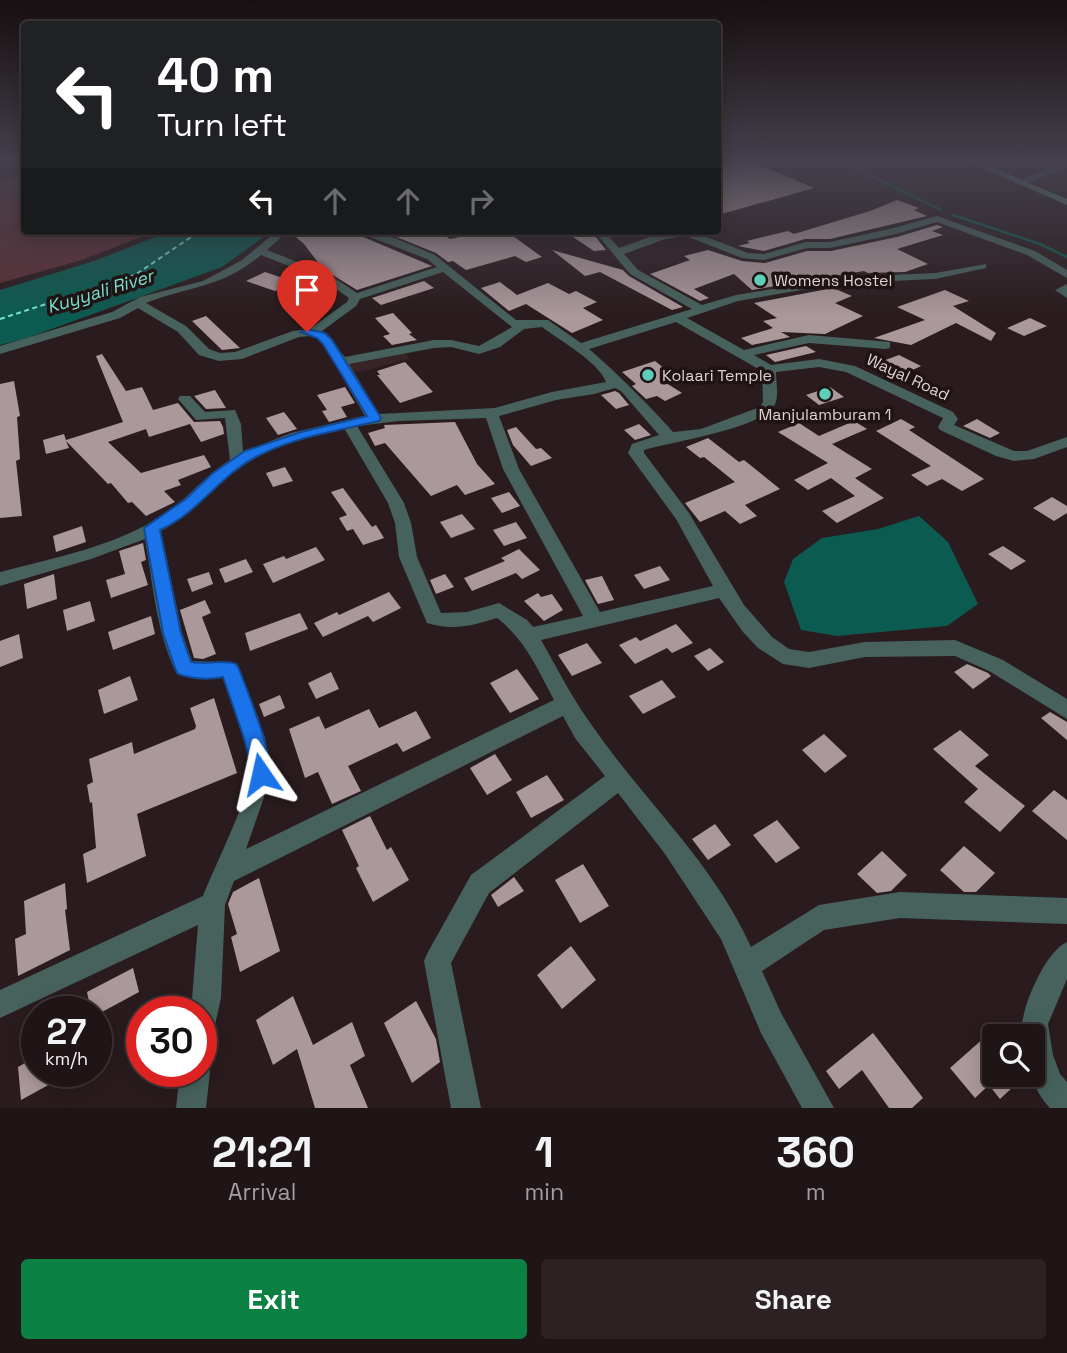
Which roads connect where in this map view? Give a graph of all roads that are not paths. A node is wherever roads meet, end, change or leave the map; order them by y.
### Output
1 (279, 235) edge
2 (372, 235) edge
3 (602, 235) edge
4 (655, 235) edge
5 (692, 235) edge
6 (258, 250) junction
7 (616, 253) junction
8 (982, 266) dead end
9 (446, 268) junction
10 (1067, 275) edge
11 (1067, 287) edge
12 (1067, 295) edge
13 (355, 297) junction
14 (140, 303) junction
15 (701, 309) junction
16 (678, 319) junction
17 (520, 326) junction
18 (313, 332) junction
19 (886, 345) dead end
20 (581, 349) junction
21 (0, 350) edge
22 (741, 354) junction
23 (341, 362) junction
24 (769, 369) junction
25 (614, 382) junction
26 (185, 399) dead end
27 (491, 413) junction
28 (374, 418) junction
29 (347, 423) junction
30 (669, 437) junction
31 (1067, 442) edge
32 (238, 462) junction
33 (152, 528) junction
34 (0, 579) edge
35 (723, 590) junction
36 (594, 619) junction
37 (528, 636) junction
38 (567, 704) junction
39 (1067, 710) edge
40 (619, 779) junction
41 (226, 873) junction
42 (212, 905) junction
43 (1067, 911) edge
44 (1067, 955) edge
45 (746, 966) junction
46 (207, 996) edge
47 (0, 1004) edge
48 (193, 1087) edge
49 (1067, 1104) edge
50 (191, 1108) edge
51 (466, 1108) edge
52 (819, 1108) edge

1 - 6 street
2 - 9 street
3 - 7 street
4 - 7 street
5 - 10 street
6 - 13 street
6 - 14 street
7 - 15 street
8 - 15 street
9 - 13 street
9 - 17 street
11 - 12 street
13 - 18 street
14 - 18 street
14 - 21 street
15 - 16 street
16 - 20 street
16 - 22 street
17 - 20 street
17 - 23 street
18 - 23 street
19 - 22 street
20 - 25 street
22 - 24 street
23 - 28 street
24 - 30 street
24 - 31 street, Wayal Road
25 - 27 street
25 - 30 street
26 - 32 street
27 - 28 street
27 - 36 street
28 - 29 street
29 - 32 street
29 - 37 street
30 - 35 street
32 - 33 street
33 - 34 street
33 - 41 street
35 - 36 street
35 - 39 street
36 - 37 street
37 - 38 street
38 - 40 street
38 - 41 street
40 - 45 street
40 - 51 street
41 - 42 street
42 - 46 street
42 - 47 street
43 - 45 street
44 - 49 street
45 - 52 street
48 - 50 street

